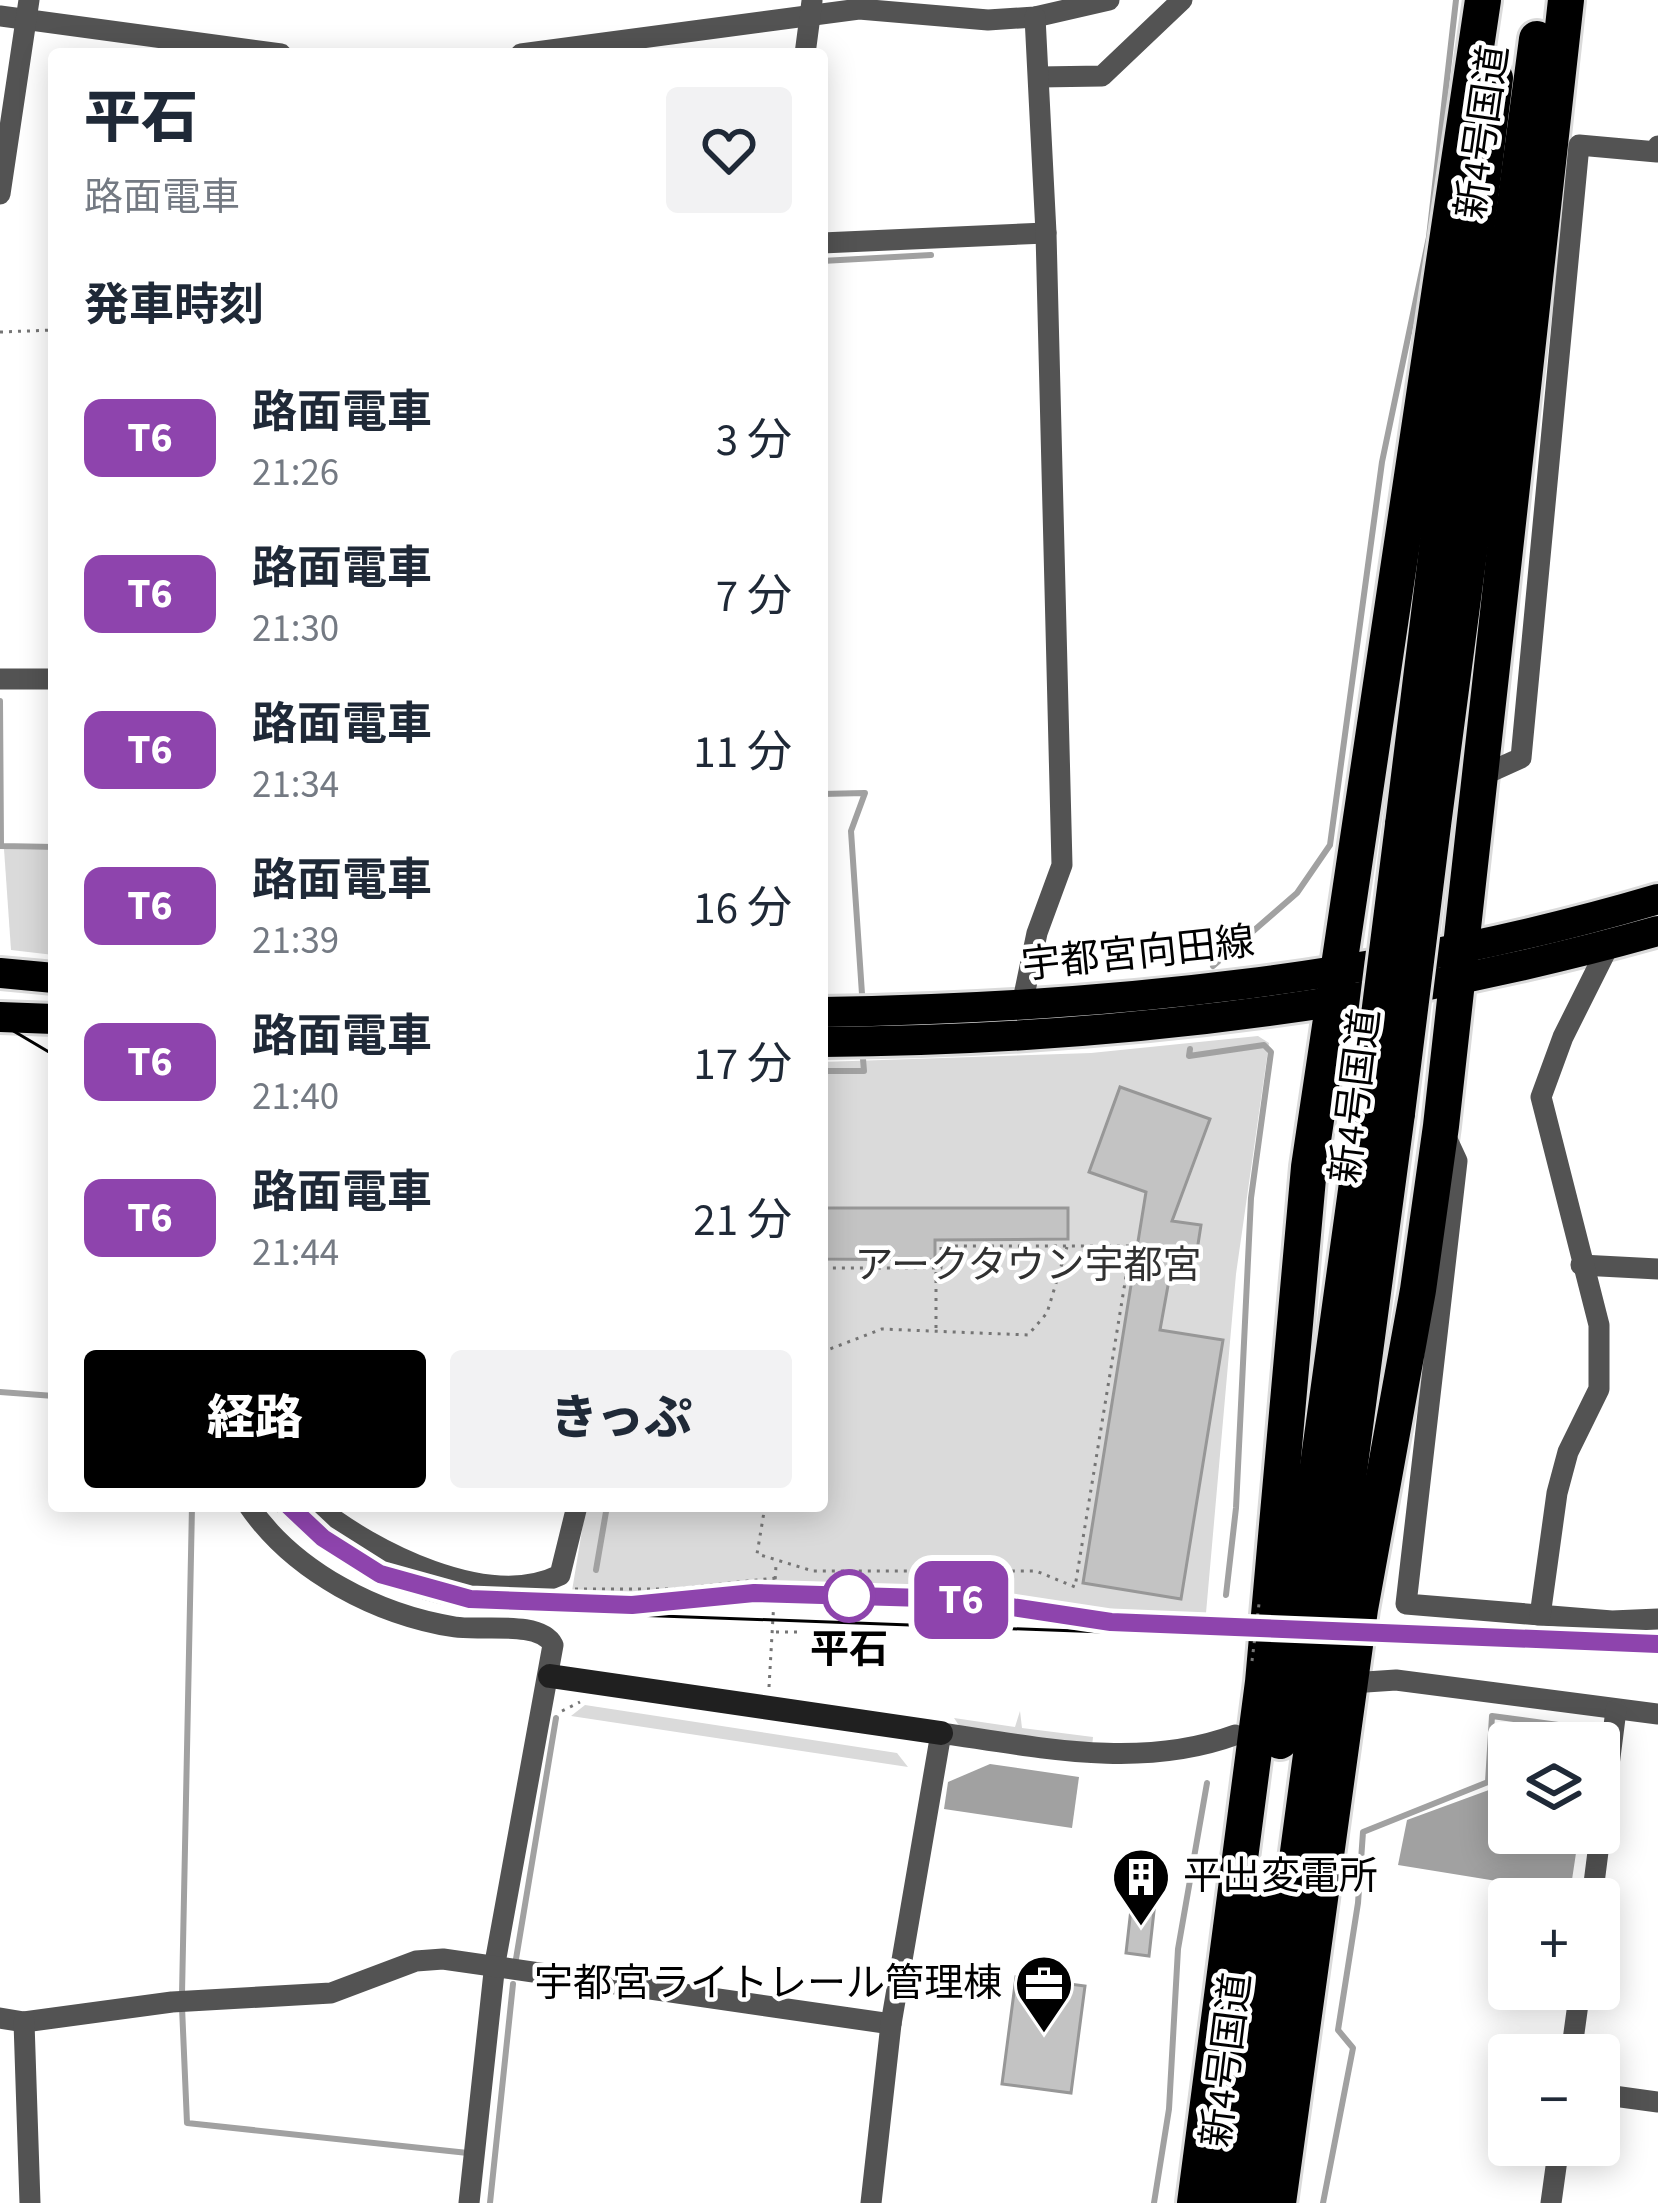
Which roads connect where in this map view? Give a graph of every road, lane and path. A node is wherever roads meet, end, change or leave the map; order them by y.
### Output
1 (1109, 0) edge
2 (1182, 0) edge
3 (1483, 0) edge
4 (1505, 0) edge
5 (1542, 0) edge
6 (1567, 0) edge
7 (810, 7) edge
8 (28, 9) edge
9 (0, 16) edge
10 (1035, 16) junction
11 (247, 48) edge
12 (584, 48) edge
13 (806, 48) edge
14 (1039, 77) junction
15 (1658, 146) edge
16 (0, 190) edge
17 (1046, 233) junction
18 (828, 243) edge
19 (48, 330) edge
20 (0, 332) edge
21 (48, 679) edge
22 (0, 680) edge
23 (1479, 777) junction
24 (1418, 825) junction
25 (1658, 899) edge
26 (1658, 931) edge
27 (1609, 945) junction
28 (1458, 963) junction
29 (0, 973) edge
30 (48, 977) edge
31 (1335, 984) junction
32 (1022, 1005) junction
33 (828, 1012) edge
34 (0, 1017) edge
35 (48, 1019) edge
36 (828, 1042) edge
37 (1382, 1116) junction
38 (1441, 1126) junction
39 (1068, 1245) junction
40 (1581, 1265) junction
41 (828, 1268) edge
42 (936, 1268) junction
43 (1658, 1269) edge
44 (936, 1330) junction
45 (828, 1350) edge
46 (255, 1512) edge
47 (325, 1512) edge
48 (576, 1512) edge
49 (765, 1512) edge
50 (777, 1561) junction
51 (560, 1575) junction
52 (776, 1578) junction
53 (776, 1603) junction
54 (802, 1603) dead end
55 (1259, 1604) dead end
56 (1540, 1616) junction
57 (1658, 1619) edge
58 (775, 1631) junction
59 (802, 1633) dead end
60 (1252, 1661) dead end
61 (550, 1676) junction
62 (1366, 1682) dead end
63 (768, 1688) dead end
64 (1616, 1710) junction
65 (1658, 1714) edge
66 (940, 1733) junction
67 (1235, 1735) dead end
68 (1595, 1878) edge
69 (488, 1963) junction
70 (0, 2018) edge
71 (24, 2022) junction
72 (891, 2024) junction
73 (1620, 2097) edge
74 (1658, 2102) edge
75 (1556, 2166) edge
76 (30, 2203) edge
77 (470, 2203) edge
78 (872, 2203) edge
79 (1195, 2203) edge
80 (1221, 2203) edge
81 (1251, 2203) edge
82 (1278, 2203) edge
83 (1551, 2203) edge

1 - 10 street
2 - 14 street
3 - 31 highway
4 - 24 highway, 新4号国道
5 - 24 highway, 新4号国道
6 - 23 highway
7 - 10 street
7 - 12 street
7 - 13 street
8 - 9 street
8 - 11 street
8 - 16 street
10 - 14 street
14 - 17 street
15 - 23 street
17 - 18 street
17 - 32 street
19 - 20 path
21 - 22 street
23 - 28 highway
24 - 37 highway, 新4号国道, bridge
25 - 28 main road
26 - 27 main road
27 - 28 main road
27 - 40 street
28 - 31 main road, 宇都宮向田線
28 - 38 highway
29 - 30 main road
31 - 32 main road, 宇都宮向田線
31 - 36 main road, 宇都宮向田線
31 - 79 highway
32 - 33 main road, 宇都宮向田線
34 - 35 main road
37 - 80 highway, 新4号国道
37 - 81 highway, 新4号国道
38 - 56 street
38 - 82 highway
39 - 42 path
39 - 44 path
39 - 50 path
40 - 43 street
40 - 56 street
41 - 42 path
42 - 44 path
44 - 45 path
46 - 61 street
47 - 51 street
48 - 51 street
49 - 50 path
50 - 52 path
51 - 52 path
52 - 53 path
53 - 54 path
53 - 58 path
55 - 60 path, bridge
56 - 57 street
58 - 59 path
58 - 63 path
61 - 66 street
61 - 69 street
62 - 64 street
64 - 65 street
64 - 68 street
66 - 67 street
66 - 72 street
69 - 71 street
69 - 72 street
69 - 77 street
70 - 71 street
71 - 76 street
72 - 78 street
73 - 74 street
75 - 83 street

